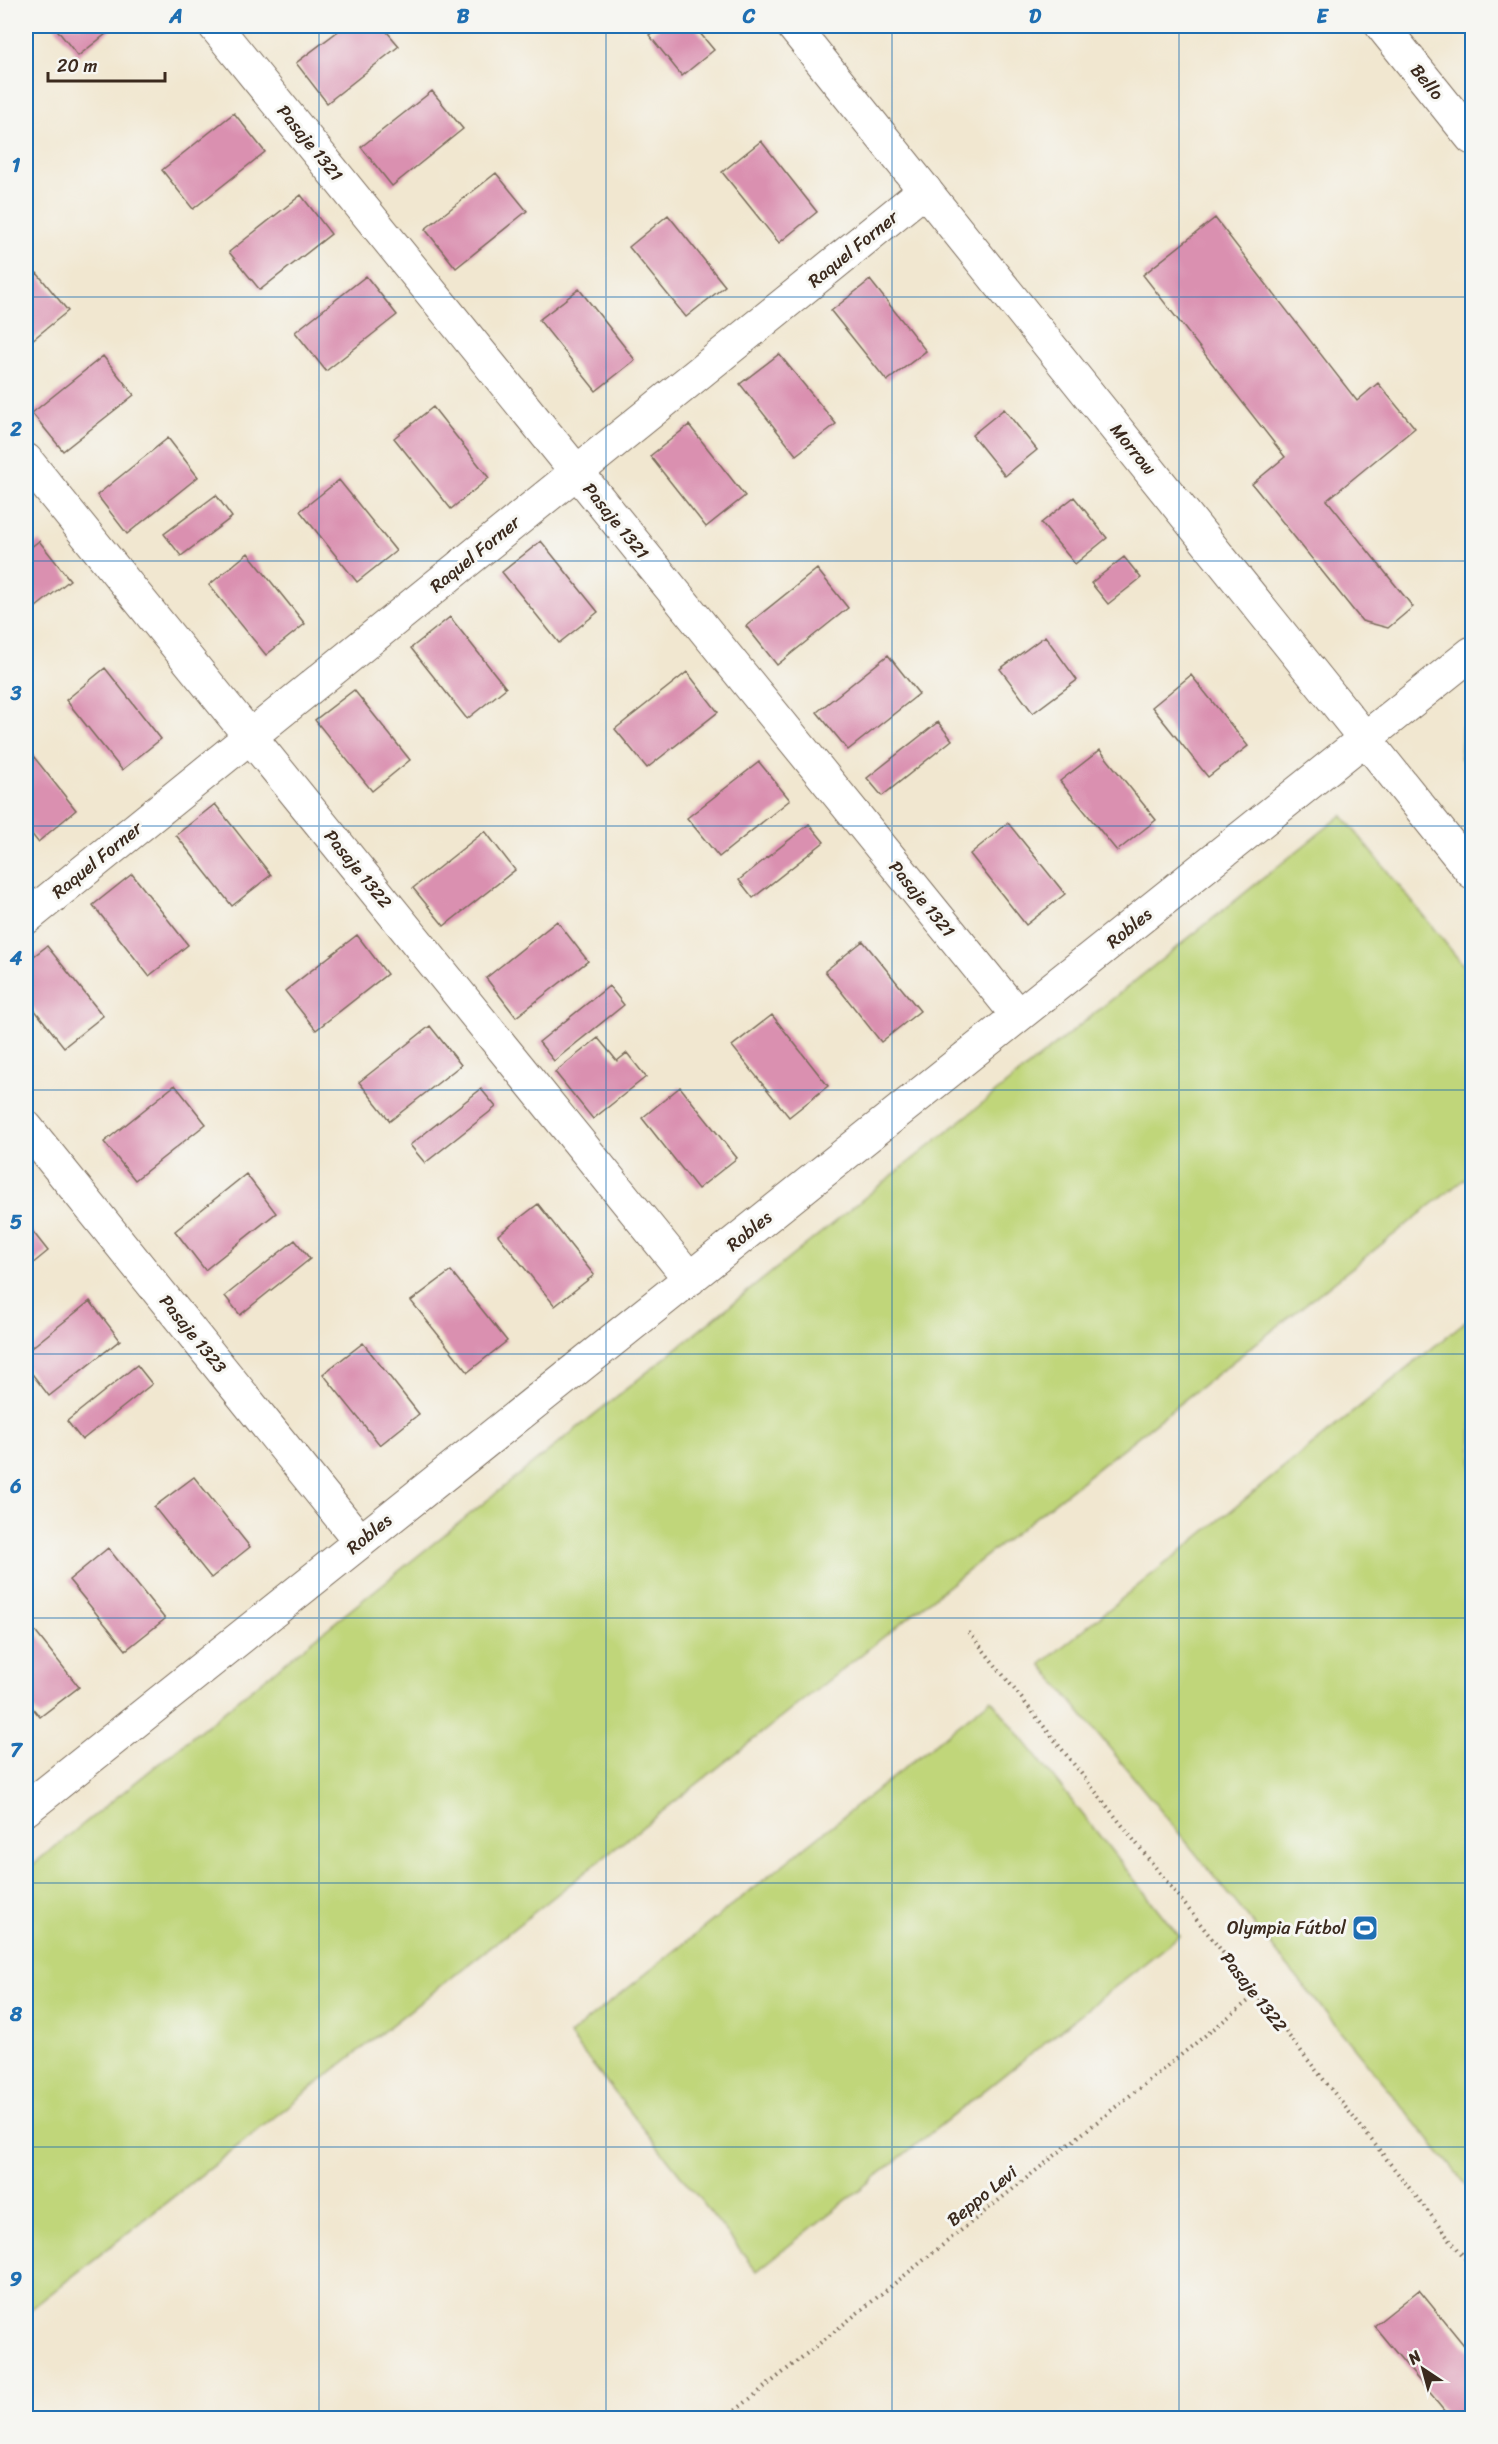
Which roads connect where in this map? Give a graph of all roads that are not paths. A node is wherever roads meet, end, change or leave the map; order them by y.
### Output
1 (215, 26) edge
2 (793, 26) edge
3 (1382, 26) edge
4 (1473, 138) edge
5 (925, 190) junction
6 (26, 460) edge
7 (577, 472) junction
8 (1473, 653) edge
9 (250, 736) junction
10 (1366, 739) junction
11 (1473, 872) edge
12 (26, 918) edge
13 (1018, 1017) junction
14 (26, 1128) edge
15 (690, 1279) junction
16 (360, 1541) junction
17 (27, 1806) edge

1 - 7 street, Pasaje 1321
2 - 5 street, Morrow
3 - 4 street, Bello
5 - 7 street, Raquel Forner
5 - 10 street, Morrow
6 - 9 street, Pasaje 1322
7 - 9 street, Raquel Forner
7 - 13 street, Pasaje 1321
8 - 10 street, Robles
9 - 12 street, Raquel Forner
9 - 15 street, Pasaje 1322
10 - 11 street, Morrow
10 - 13 street, Robles
13 - 15 street, Robles
14 - 16 street, Pasaje 1323
15 - 16 street, Robles
16 - 17 street, Robles

